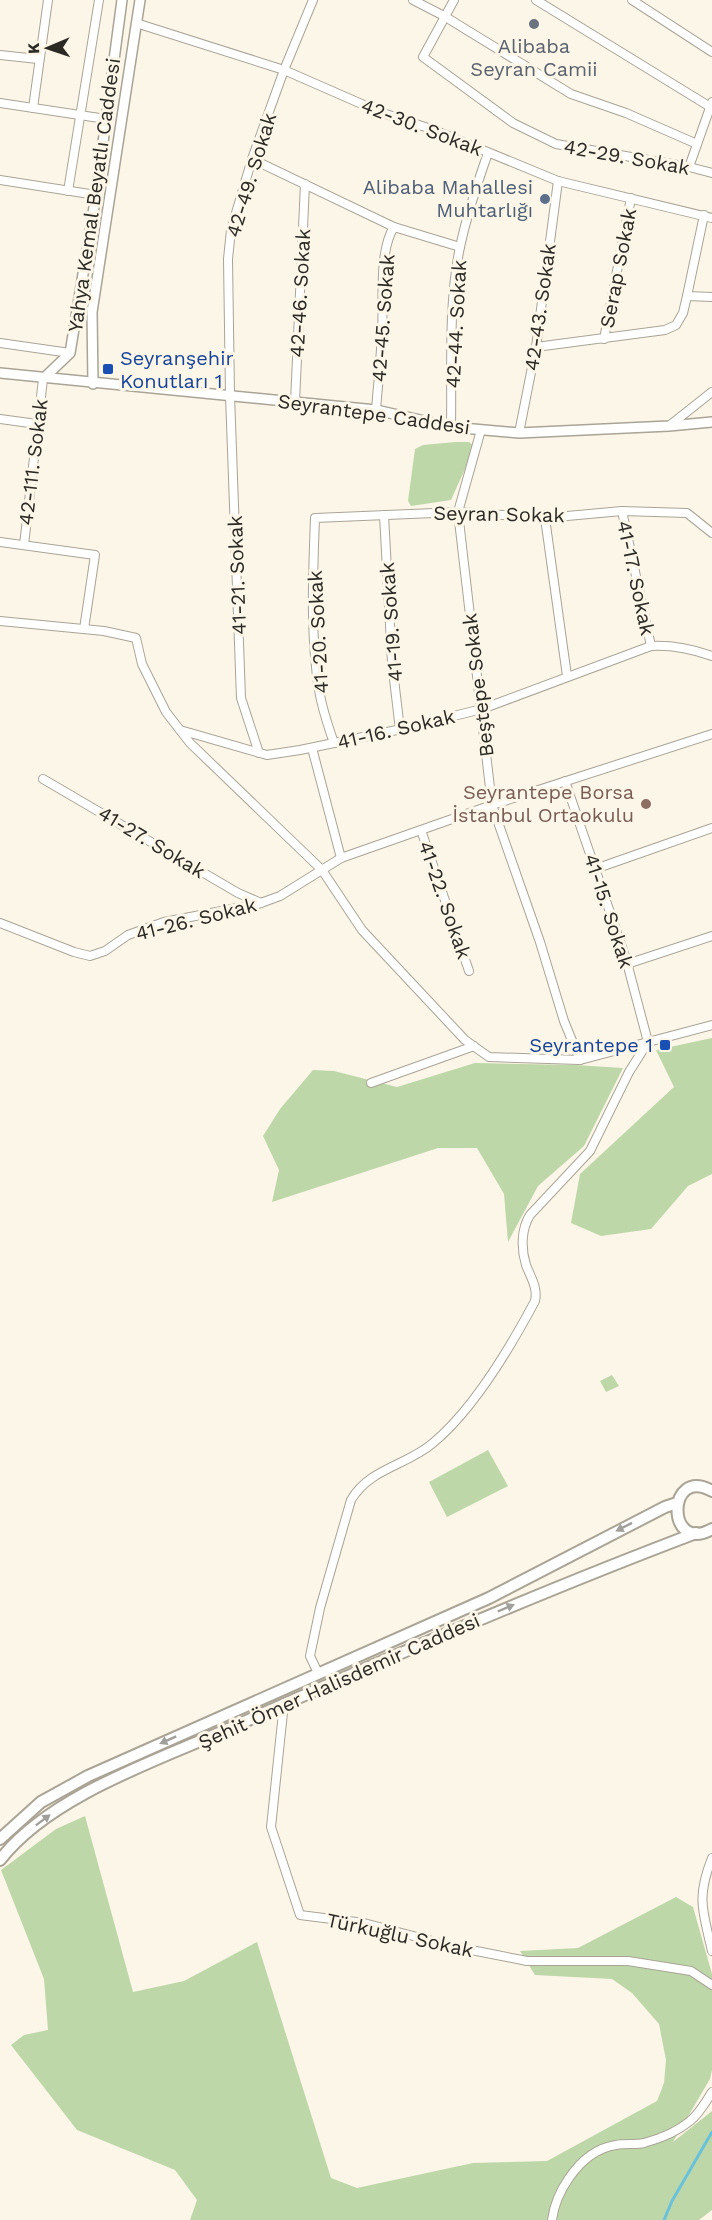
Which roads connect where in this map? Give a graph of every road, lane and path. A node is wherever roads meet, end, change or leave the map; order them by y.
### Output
1 (47, 0) edge
2 (99, 0) edge
3 (122, 0) edge
4 (140, 0) edge
5 (313, 0) edge
6 (413, 0) edge
7 (454, 0) edge
8 (536, 0) edge
9 (632, 0) edge
10 (444, 16) junction
11 (136, 23) junction
12 (712, 52) edge
13 (0, 55) edge
14 (38, 59) junction
15 (284, 70) junction
16 (0, 103) edge
17 (711, 106) edge
18 (33, 108) junction
19 (80, 116) junction
20 (106, 119) junction
21 (697, 144) junction
22 (488, 153) junction
23 (252, 159) junction
24 (689, 167) junction
25 (712, 173) edge
26 (0, 180) edge
27 (558, 181) junction
28 (305, 184) junction
29 (68, 191) junction
30 (96, 195) junction
31 (631, 198) junction
32 (708, 217) edge
33 (394, 227) junction
34 (460, 248) junction
35 (687, 296) junction
36 (712, 297) edge
37 (604, 339) junction
38 (0, 343) edge
39 (536, 347) junction
40 (70, 353) junction
41 (0, 373) edge
42 (43, 379) junction
43 (93, 384) junction
44 (712, 392) edge
45 (230, 394) junction
46 (295, 402) junction
47 (376, 410) junction
48 (0, 419) edge
49 (712, 422) edge
50 (37, 424) junction
51 (669, 426) junction
52 (451, 427) junction
53 (481, 430) junction
54 (519, 433) junction
55 (622, 511) junction
56 (459, 512) junction
57 (384, 515) junction
58 (315, 518) joint
59 (545, 518) junction
60 (712, 533) edge
61 (0, 542) edge
62 (24, 545) junction
63 (0, 621) edge
64 (84, 629) junction
65 (651, 646) junction
66 (712, 656) edge
67 (567, 676) junction
68 (482, 709) junction
69 (180, 730) junction
70 (400, 730) junction
71 (712, 734) edge
72 (334, 743) junction
73 (312, 748) junction
74 (259, 753) junction
75 (44, 779) dead end
76 (565, 781) junction
77 (492, 806) junction
78 (712, 828) edge
79 (421, 830) junction
80 (342, 858) junction
81 (595, 869) junction
82 (322, 870) junction
83 (261, 903) junction
84 (0, 923) edge
85 (712, 936) edge
86 (627, 964) junction
87 (469, 970) dead end
88 (712, 1025) edge
89 (648, 1042) junction
90 (474, 1047) junction
91 (580, 1060) junction
92 (371, 1083) dead end
93 (710, 1488) edge
94 (677, 1503) junction
95 (712, 1529) edge
96 (696, 1533) junction
97 (318, 1673) junction
98 (284, 1703) junction
99 (0, 1839) edge
100 (712, 1858) edge
101 (0, 1860) edge
102 (712, 1951) edge
103 (712, 1985) edge
104 (712, 2092) edge
105 (552, 2220) edge

1 - 14 street
2 - 19 street
3 - 20 street, Yahya Kemal Beyatlı Caddesi
4 - 11 street, Yahya Kemal Beyatlı Caddesi
5 - 15 street, 42-49. Sokak
6 - 10 street
7 - 10 street
8 - 17 street
9 - 12 street
10 - 21 street
10 - 24 street, 42-29. Sokak
11 - 15 street, 42-30. Sokak
11 - 43 street, Yahya Kemal Beyatlı Caddesi
13 - 14 street
14 - 18 street
15 - 22 street, 42-30. Sokak
15 - 23 street, 42-49. Sokak
16 - 18 street
17 - 21 street
18 - 19 street
19 - 20 street
19 - 29 street
20 - 30 street, Yahya Kemal Beyatlı Caddesi
21 - 24 street
22 - 27 street, 42-30. Sokak
22 - 34 street, 42-44. Sokak
23 - 28 street
23 - 45 street, 42-49. Sokak
24 - 25 street, 42-29. Sokak
26 - 29 street
27 - 31 street, 42-30. Sokak
27 - 39 street, 42-43. Sokak
28 - 33 street
28 - 46 street, 42-46. Sokak
29 - 30 street
30 - 40 street, Yahya Kemal Beyatlı Caddesi
31 - 32 street, 42-30. Sokak
31 - 37 street, Serap Sokak
32 - 35 street
33 - 34 street
33 - 47 street, 42-45. Sokak
34 - 52 street, 42-44. Sokak
35 - 36 street
35 - 37 street
37 - 39 street
38 - 40 street
39 - 54 street, 42-43. Sokak
40 - 42 street, Yahya Kemal Beyatlı Caddesi
41 - 42 street, Seyrantepe Caddesi
42 - 43 street, Seyrantepe Caddesi
42 - 50 street, 42-111. Sokak
43 - 45 street, Seyrantepe Caddesi
44 - 51 street
45 - 46 street, Seyrantepe Caddesi
45 - 74 street, 41-21. Sokak
46 - 47 street, Seyrantepe Caddesi
47 - 52 street, Seyrantepe Caddesi
48 - 50 street
49 - 51 street, Seyrantepe Caddesi
50 - 62 street, 42-111. Sokak
51 - 54 street, Seyrantepe Caddesi
52 - 53 street, Seyrantepe Caddesi
53 - 54 street, Seyrantepe Caddesi
53 - 56 street
55 - 59 street, Seyran Sokak
55 - 60 street, Seyran Sokak
55 - 65 street, 41-17. Sokak
56 - 57 street, Seyran Sokak
56 - 59 street, Seyran Sokak
56 - 68 street, Beştepe Sokak
57 - 58 street, Seyran Sokak
57 - 70 street, 41-19. Sokak
58 - 72 street, 41-20. Sokak
59 - 67 street
61 - 62 street
62 - 64 street
63 - 64 street
64 - 69 street
65 - 66 street, 41-16. Sokak
65 - 67 street, 41-16. Sokak
67 - 68 street, 41-16. Sokak
68 - 70 street, 41-16. Sokak
68 - 77 street, Beştepe Sokak
69 - 74 street, 41-16. Sokak
69 - 82 street
70 - 72 street, 41-16. Sokak
71 - 76 street, 41-26. Sokak
72 - 73 street, 41-16. Sokak
73 - 74 street, 41-16. Sokak
73 - 80 street
75 - 83 street, 41-27. Sokak
76 - 77 street, 41-26. Sokak
76 - 81 street, 41-15. Sokak
77 - 79 street, 41-26. Sokak
77 - 91 street, Beştepe Sokak
78 - 81 street
79 - 80 street, 41-26. Sokak
79 - 87 street, 41-22. Sokak
80 - 82 street, 41-26. Sokak
81 - 86 street, 41-15. Sokak
82 - 83 street, 41-26. Sokak
82 - 90 street
83 - 84 street, 41-26. Sokak
85 - 86 street
86 - 89 street, 41-15. Sokak
88 - 89 street
89 - 91 street
89 - 97 street
90 - 91 street
90 - 92 street
93 - 94 main road, Şehit Ömer Halisdemir Caddesi
94 - 96 main road
94 -> 97 main road, Şehit Ömer Halisdemir Caddesi
95 - 96 main road, Şehit Ömer Halisdemir Caddesi
98 -> 96 main road, Şehit Ömer Halisdemir Caddesi
97 -> 99 main road, Şehit Ömer Halisdemir Caddesi
101 -> 98 main road, Şehit Ömer Halisdemir Caddesi
98 - 103 street, Türkuğlu Sokak
100 - 102 street
104 - 105 street

